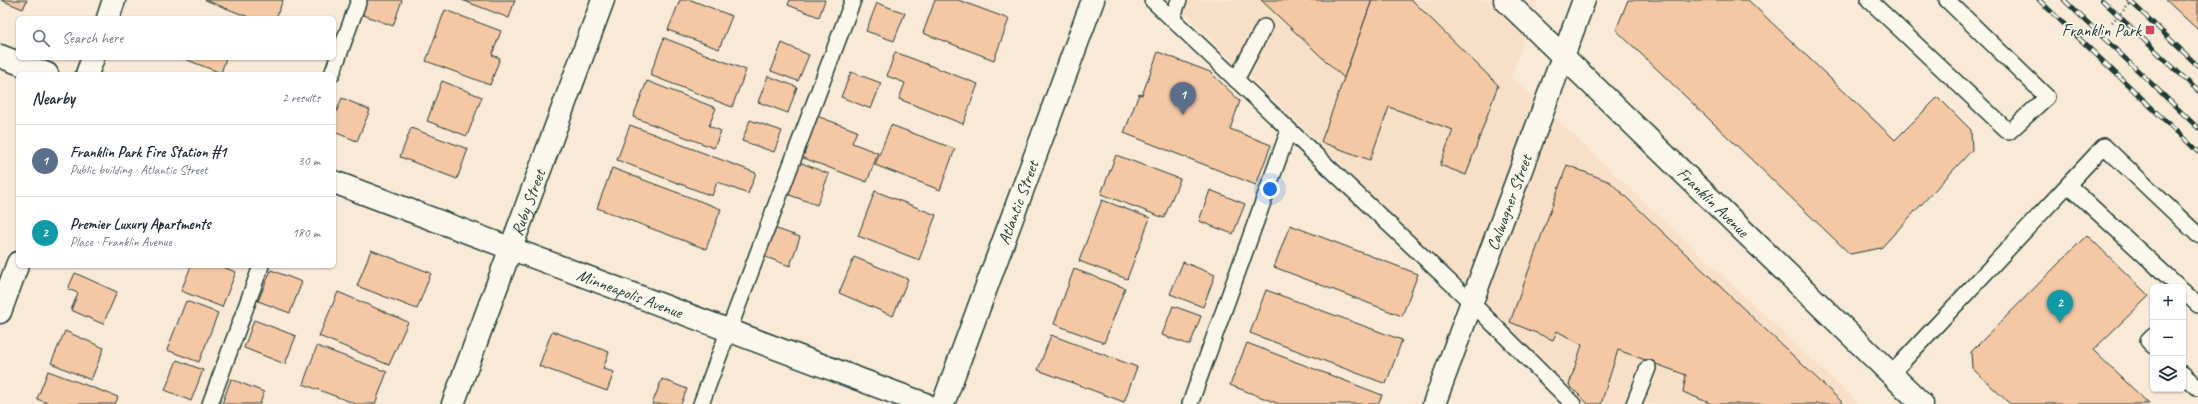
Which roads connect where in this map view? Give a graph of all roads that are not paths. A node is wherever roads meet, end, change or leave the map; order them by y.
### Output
1 (114, 0) edge
2 (359, 0) edge
3 (603, 0) edge
4 (853, 0) edge
5 (1092, 0) edge
6 (1152, 0) edge
7 (1179, 0) edge
8 (1505, 0) edge
9 (1584, 0) edge
10 (1869, 0) edge
11 (1947, 0) edge
12 (109, 16) edge
13 (1172, 19) junction
14 (1264, 27) dead end
15 (1564, 55) junction
16 (0, 56) edge
17 (92, 60) edge
18 (42, 72) edge
19 (88, 72) edge
20 (333, 72) edge
21 (1236, 80) junction
22 (1289, 130) junction
23 (336, 183) edge
24 (2068, 185) junction
25 (2198, 235) edge
26 (511, 248) junction
27 (16, 268) edge
28 (260, 268) edge
29 (2172, 284) edge
30 (1472, 303) junction
31 (0, 312) edge
32 (728, 330) junction
33 (1648, 368) dead end
34 (1891, 374) junction
35 (2186, 377) edge
36 (2198, 388) edge
37 (1919, 403) edge
38 (210, 404) edge
39 (453, 404) edge
40 (701, 404) edge
41 (925, 404) edge
42 (943, 404) edge
43 (1190, 404) edge
44 (1434, 404) edge
45 (1573, 404) edge
46 (1634, 404) edge

1 - 12 street
2 - 20 lane
3 - 26 street, Ruby Street
4 - 32 lane
5 - 42 street, Atlantic Street
6 - 13 lane
7 - 13 lane
8 - 15 street, Franklin Avenue
9 - 15 street, Calwagner Street
10 - 11 lane
13 - 21 lane
14 - 21 lane
15 - 30 street, Calwagner Street
15 - 34 street, Franklin Avenue
16 - 18 street
17 - 19 street
21 - 22 lane
22 - 30 lane
22 - 43 lane
23 - 26 street, Minneapolis Avenue
24 - 25 lane
24 - 29 lane
24 - 34 lane
26 - 32 street, Minneapolis Avenue
26 - 39 street, Ruby Street
27 - 31 street
28 - 38 lane
30 - 44 street, Calwagner Street
30 - 45 lane
32 - 40 lane
32 - 41 street, Minneapolis Avenue
33 - 46 lane
34 - 37 street, Franklin Avenue
35 - 36 lane

